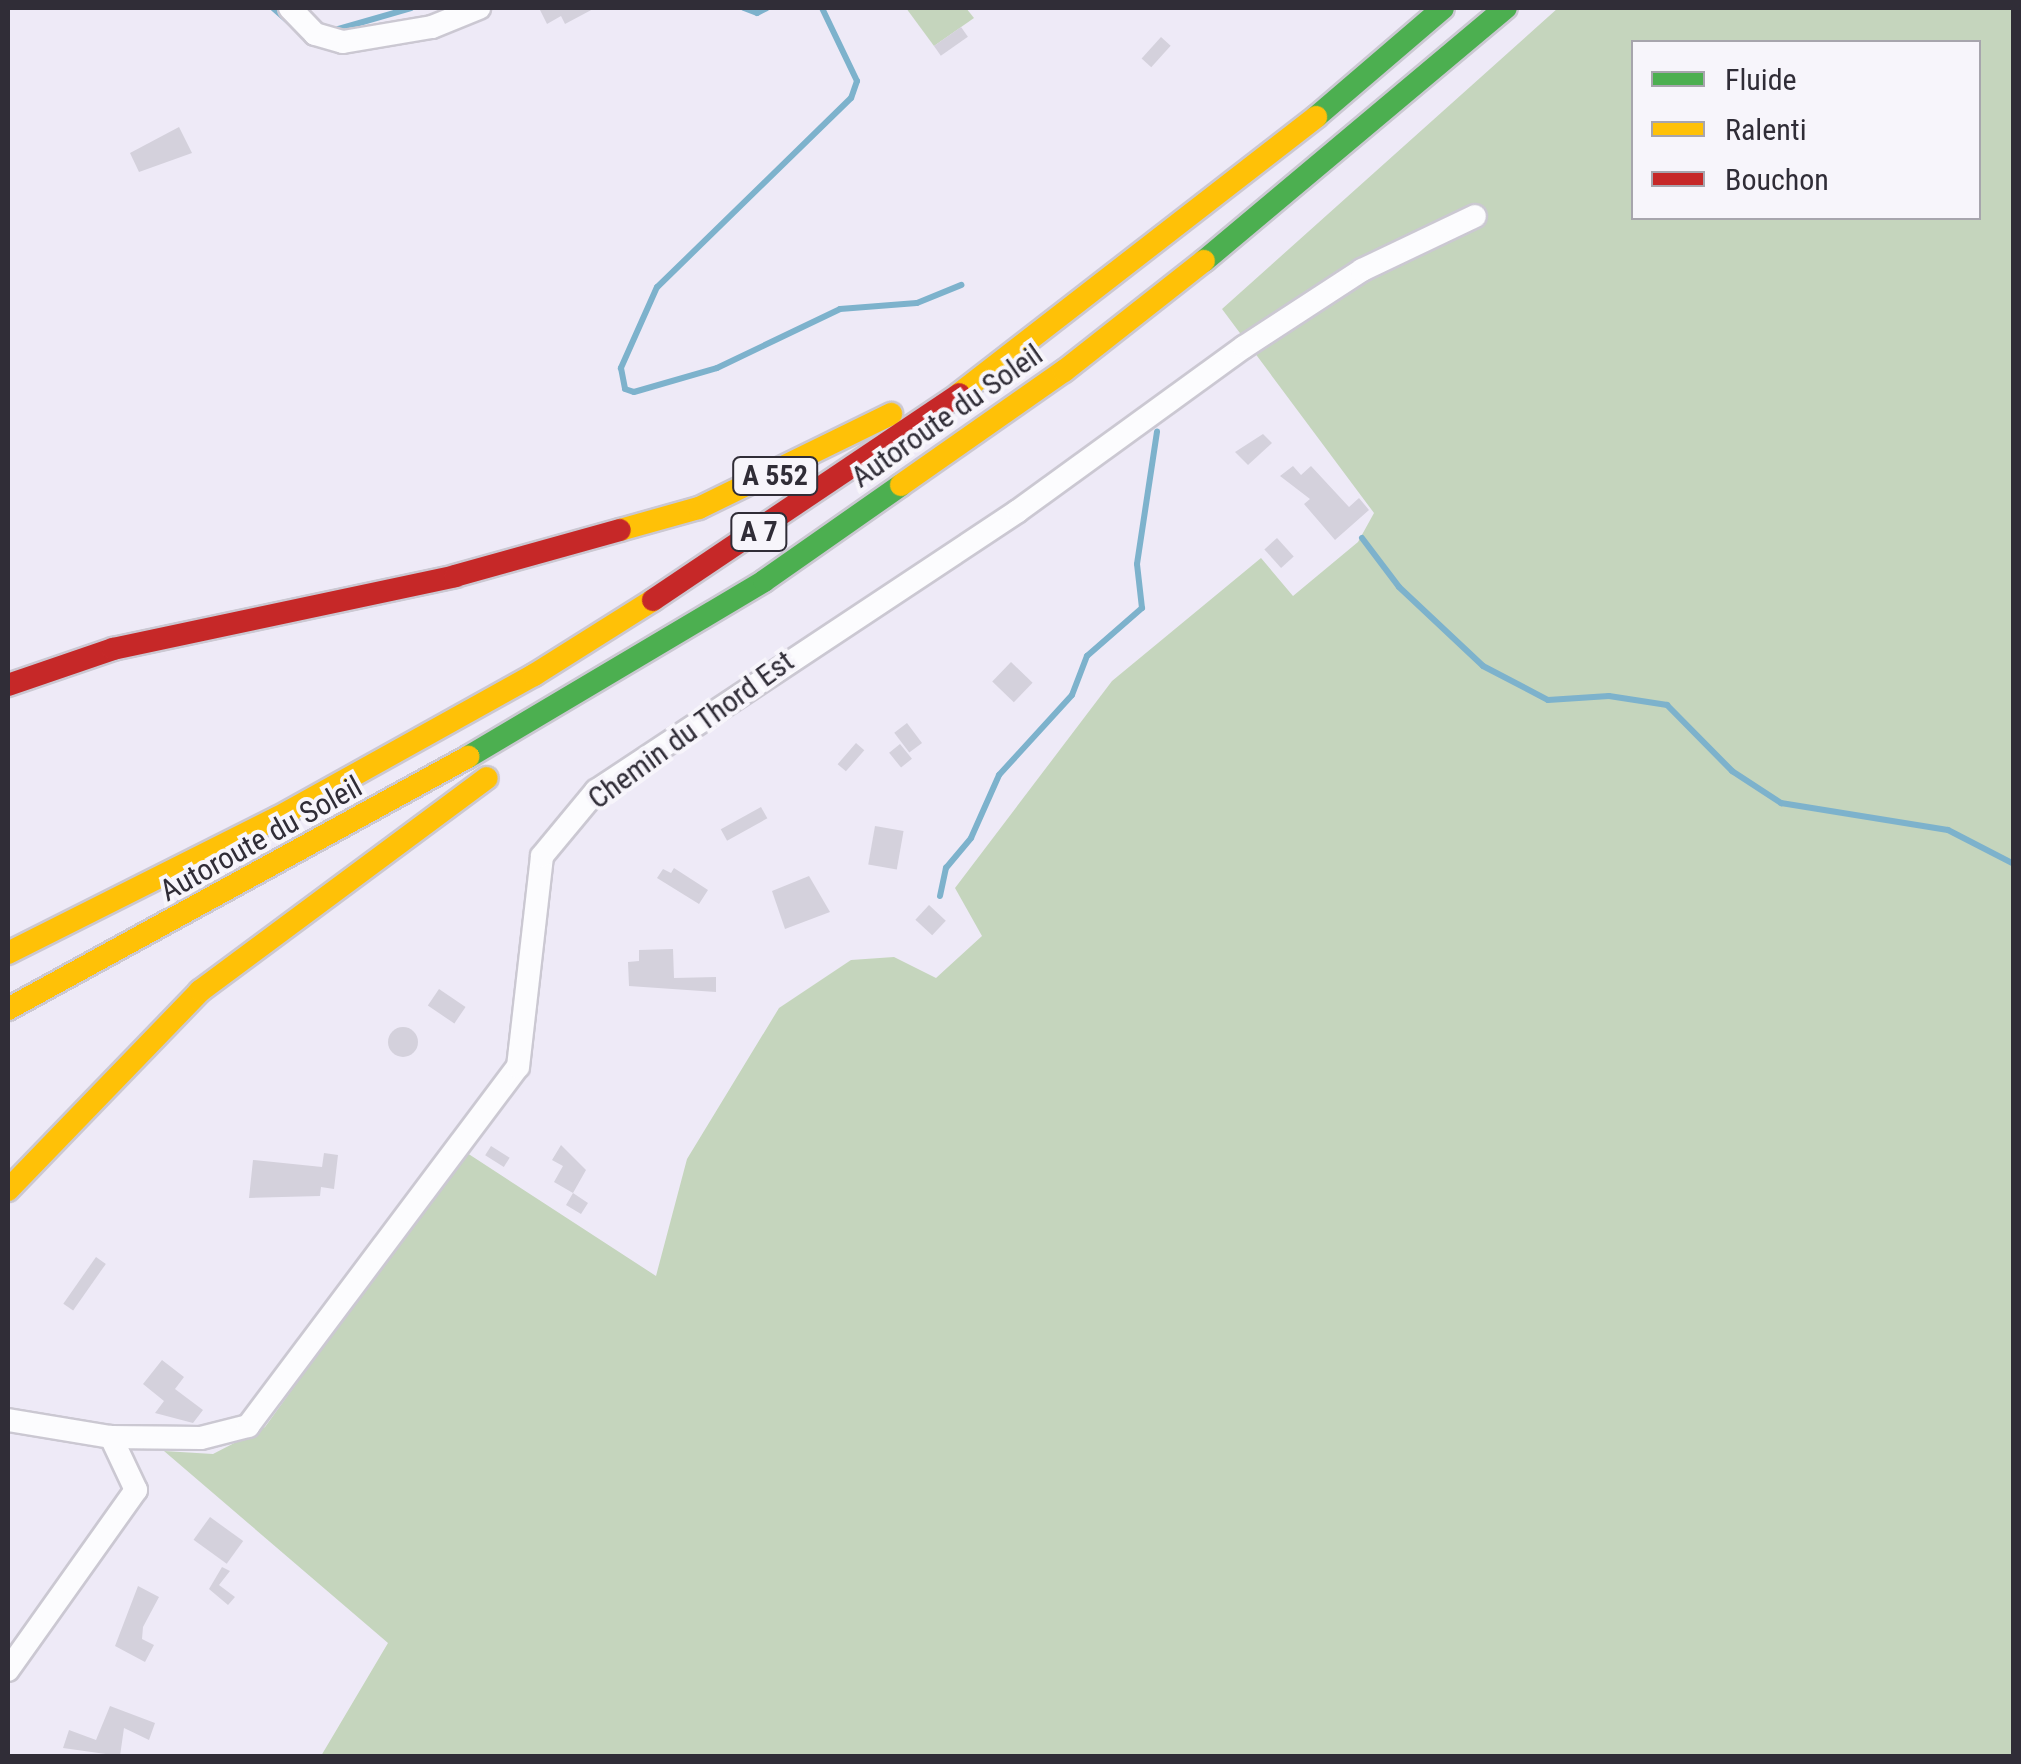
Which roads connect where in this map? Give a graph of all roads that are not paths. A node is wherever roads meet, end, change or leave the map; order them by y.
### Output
1 (290, 8) edge
2 (479, 8) edge
3 (1416, 8) edge
4 (1443, 8) edge
5 (1506, 8) edge
6 (1475, 216) dead end
7 (764, 581) junction
8 (8, 684) edge
9 (8, 953) edge
10 (8, 1008) edge
11 (8, 1190) edge
12 (8, 1420) edge
13 (111, 1437) junction
14 (8, 1670) edge

1 - 2 street
3 - 8 highway, A 552
4 - 9 highway, Autoroute du Soleil / A 7
5 - 7 highway, Autoroute du Soleil / A 7
6 - 13 street, Chemin du Thord Est
7 - 10 highway, Autoroute du Soleil / A 7
7 - 11 highway
12 - 13 street, Chemin du Thord Est
13 - 14 street

